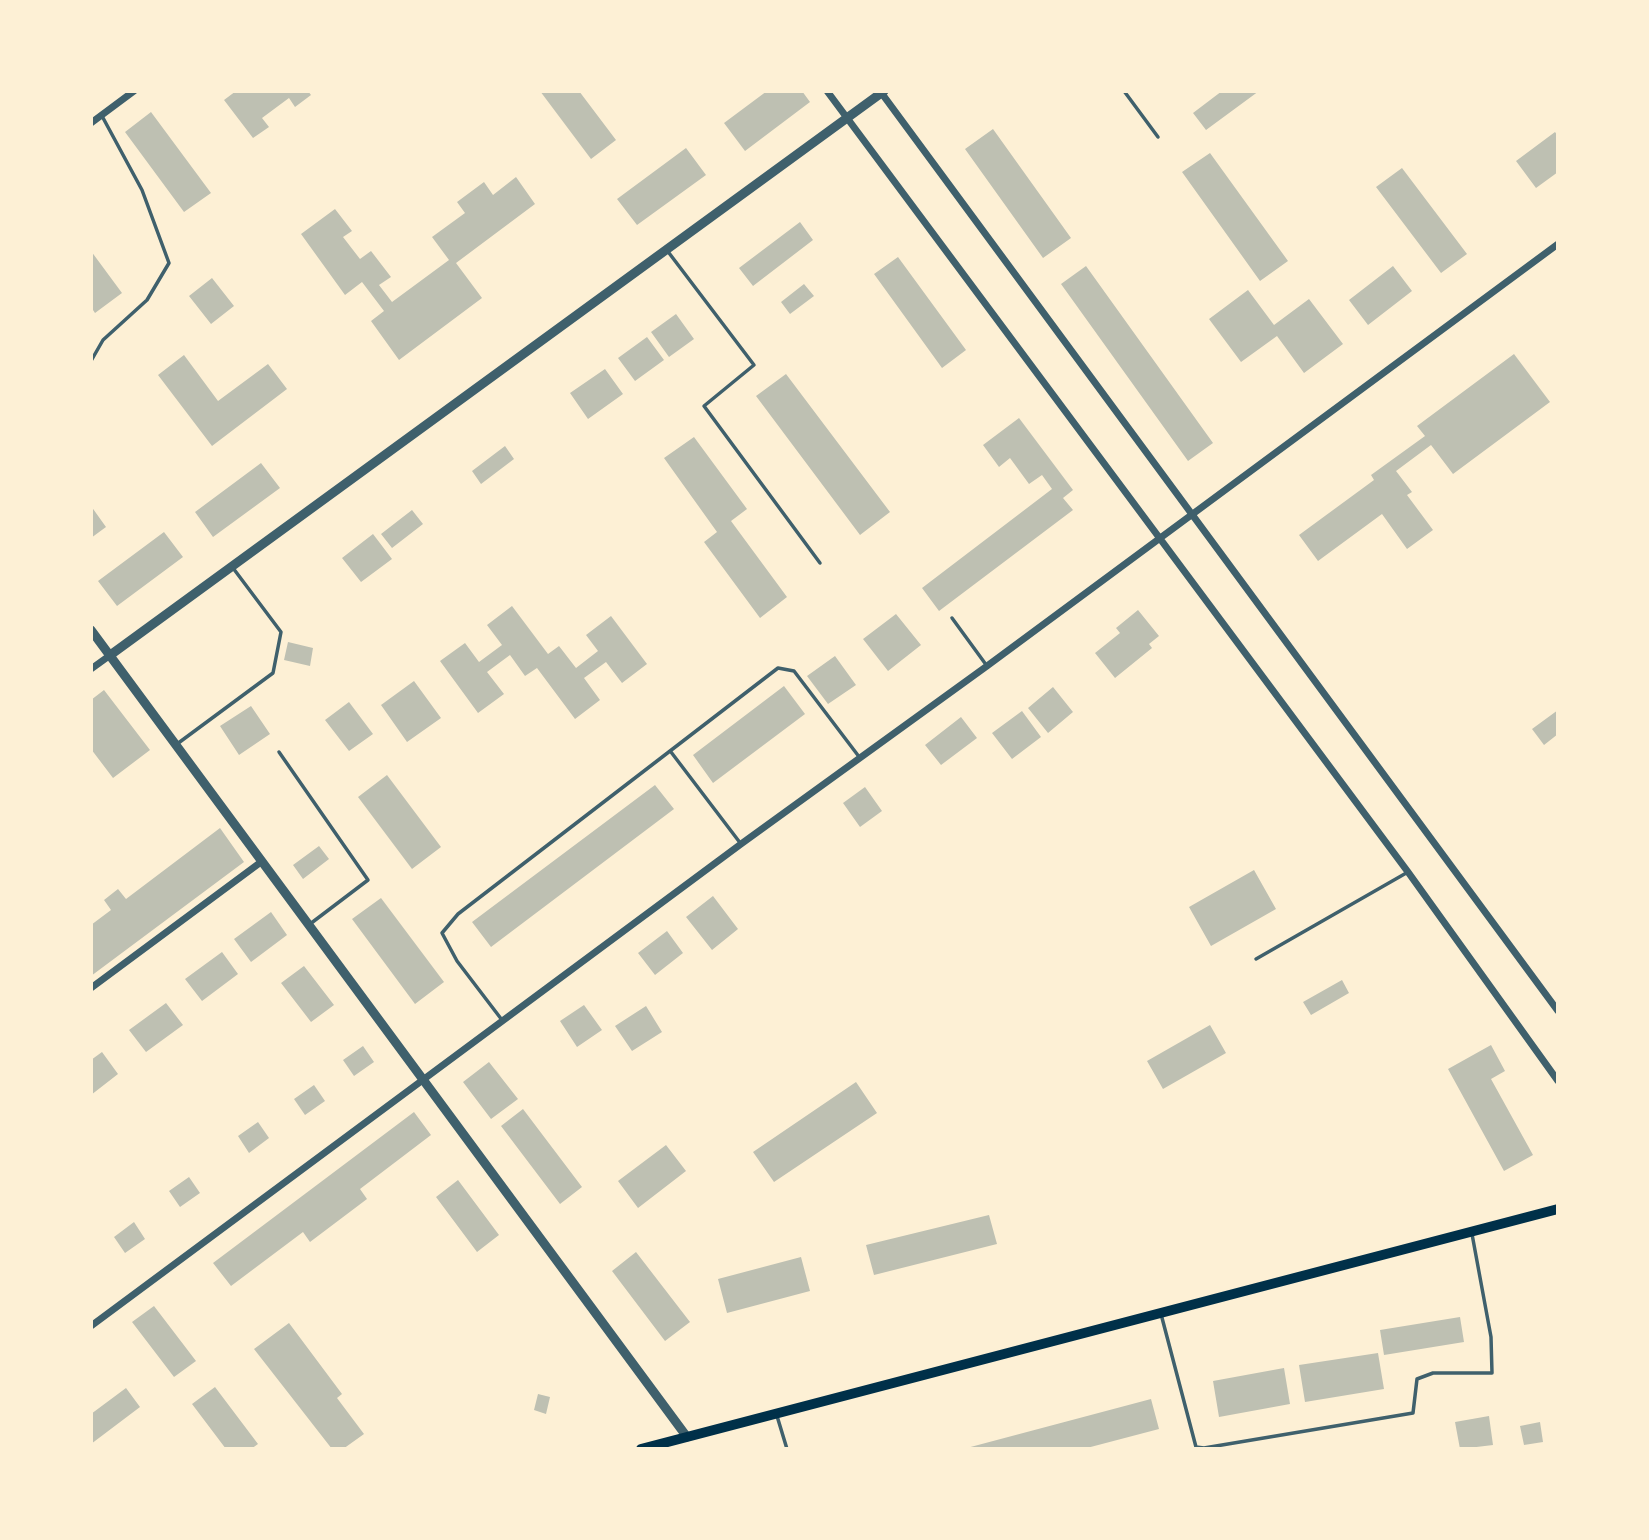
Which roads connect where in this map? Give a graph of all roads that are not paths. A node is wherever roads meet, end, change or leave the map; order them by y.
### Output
1 (134, 91) edge
2 (827, 91) edge
3 (1124, 91) edge
4 (882, 92) edge
5 (101, 115) junction
6 (846, 118) junction
7 (91, 122) edge
8 (1158, 137) dead end
9 (1558, 244) edge
10 (666, 249) junction
11 (91, 361) edge
12 (1192, 513) junction
13 (1160, 538) junction
14 (820, 563) dead end
15 (231, 566) junction
16 (952, 618) dead end
17 (91, 630) edge
18 (109, 656) junction
19 (987, 666) junction
20 (91, 669) edge
21 (175, 745) junction
22 (279, 752) dead end
23 (671, 752) junction
24 (860, 758) junction
25 (741, 844) junction
26 (261, 862) junction
27 (1408, 872) junction
28 (309, 925) junction
29 (1256, 959) dead end
30 (91, 988) edge
31 (1558, 1011) edge
32 (504, 1022) junction
33 (424, 1080) junction
34 (1558, 1081) edge
35 (1558, 1209) edge
36 (1472, 1231) junction
37 (1160, 1313) junction
38 (91, 1326) edge
39 (776, 1414) junction
40 (688, 1437) junction
41 (641, 1449) edge
42 (787, 1449) edge

1 - 5 street
2 - 6 street
3 - 8 lane
4 - 6 street
4 - 12 street
5 - 7 street
5 - 11 lane
6 - 10 street
6 - 13 street
9 - 12 street
10 - 14 lane
10 - 15 street
12 - 13 street
12 - 31 street
13 - 19 street
13 - 27 street
15 - 18 street
15 - 21 lane
16 - 19 lane
17 - 18 street
18 - 20 street
18 - 21 street
19 - 24 street
21 - 26 street
22 - 28 lane
23 - 24 lane
23 - 25 lane
23 - 32 lane
24 - 25 street
25 - 32 street
26 - 28 street
26 - 30 street
27 - 29 lane
27 - 34 street
28 - 33 street
32 - 33 street
33 - 38 street
33 - 40 street
35 - 36 main road
36 - 37 main road
36 - 37 lane
37 - 39 main road
39 - 40 main road
39 - 42 lane
40 - 41 main road

